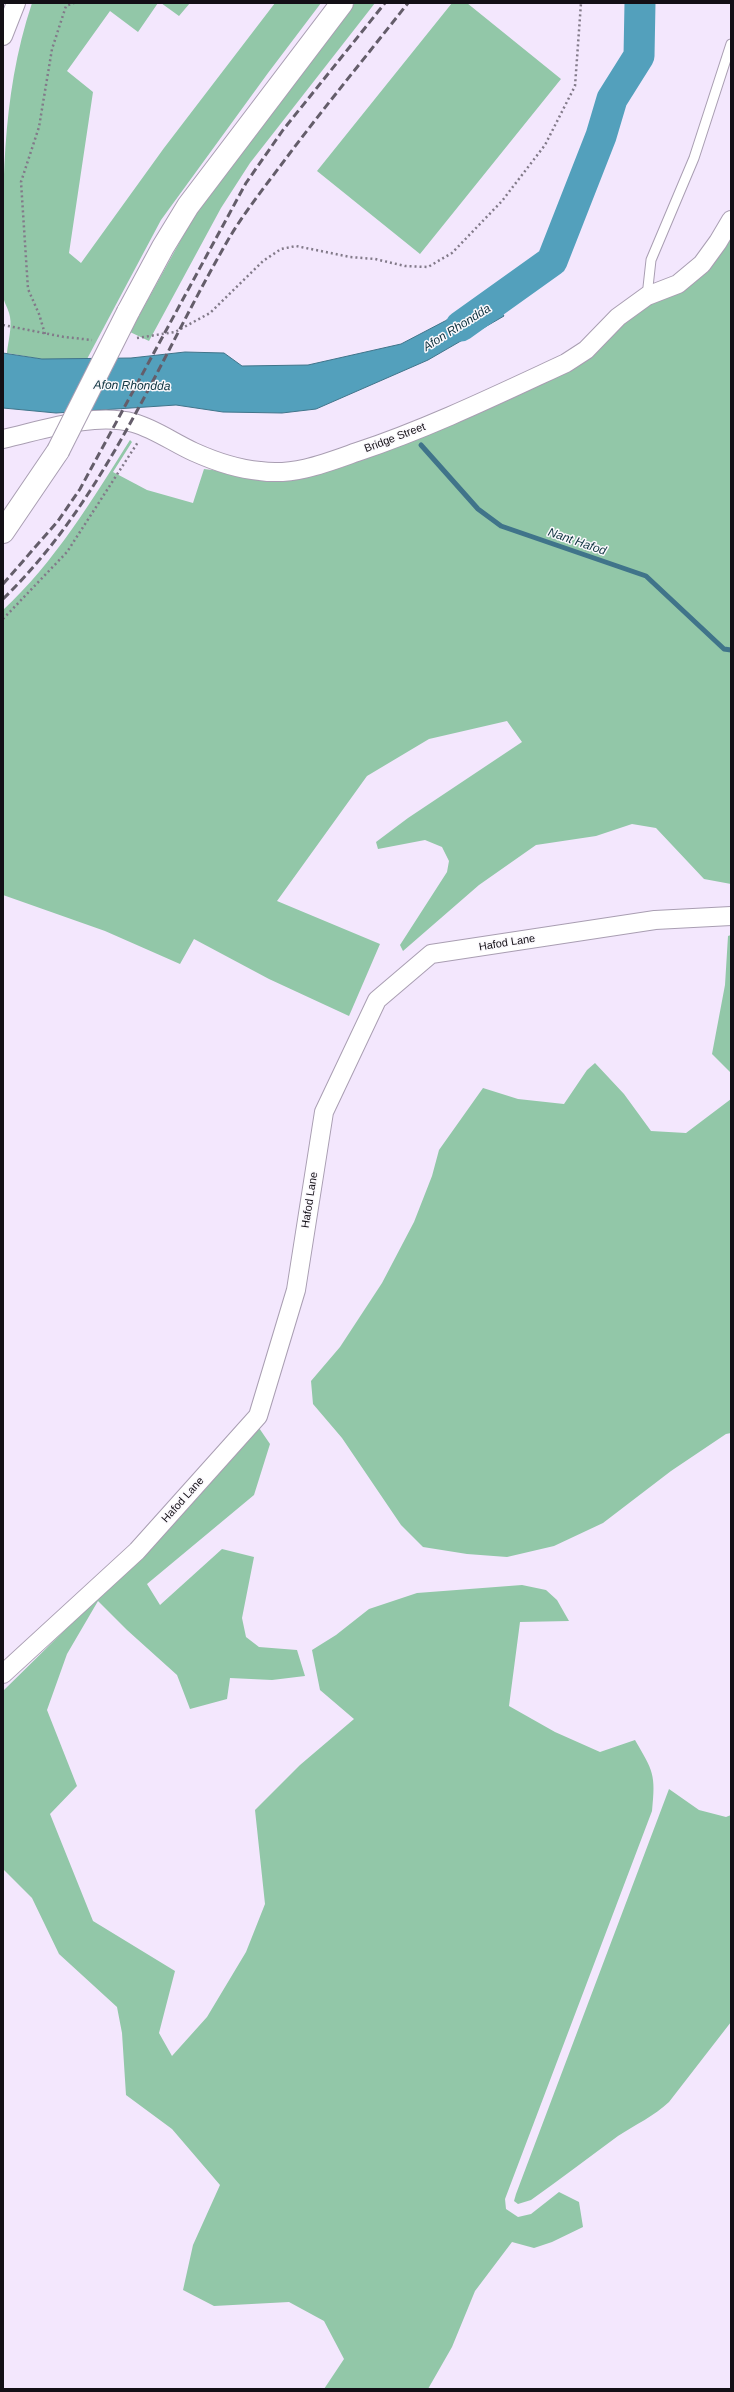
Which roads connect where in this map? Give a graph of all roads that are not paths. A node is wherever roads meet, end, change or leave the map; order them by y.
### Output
1 (342, 3) edge
2 (11, 4) edge
3 (3, 36) edge
4 (731, 44) edge
5 (731, 220) edge
6 (647, 296) junction
7 (3, 439) edge
8 (3, 532) edge
9 (731, 916) edge
10 (3, 1674) edge

1 - 8 main road, bridge
2 - 3 street
4 - 6 lane
5 - 6 street, Bridge Street
6 - 7 street, Bridge Street
9 - 10 street, Hafod Lane

